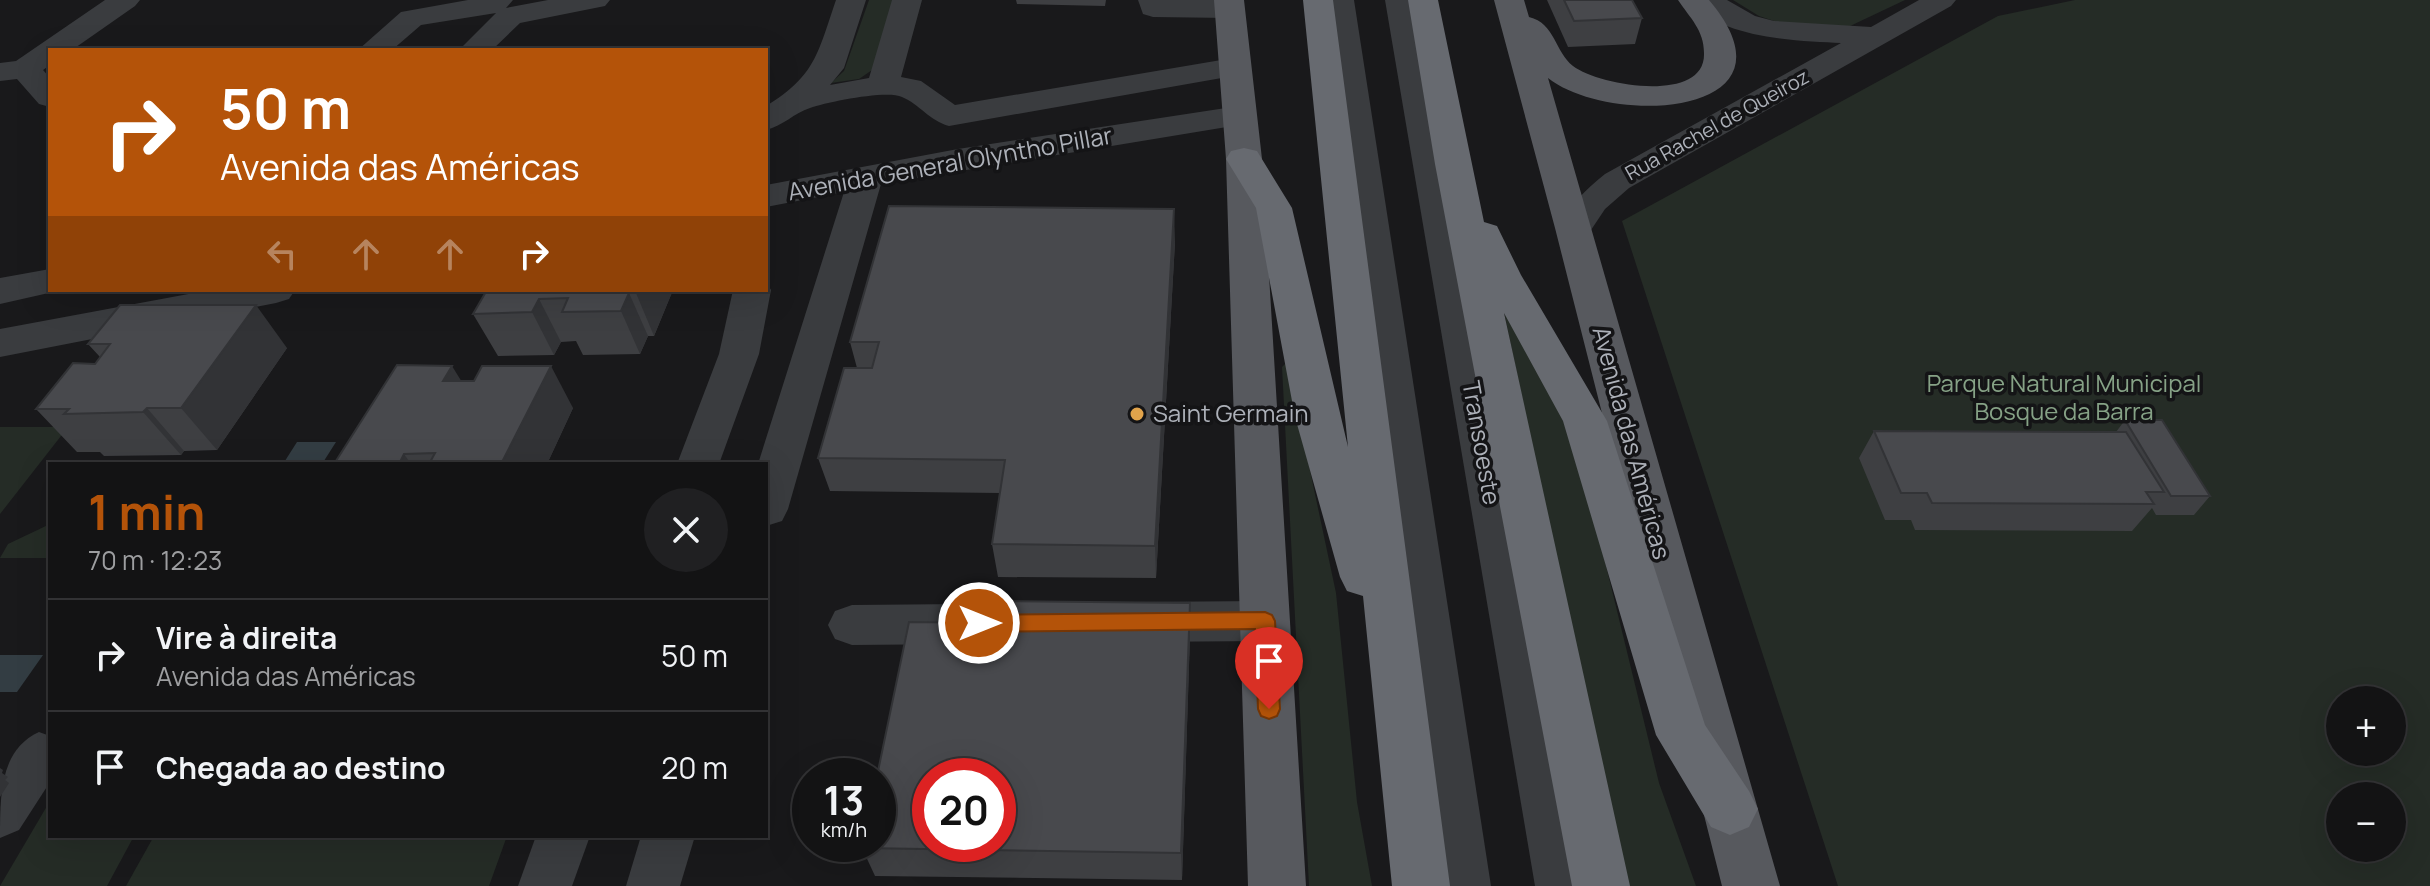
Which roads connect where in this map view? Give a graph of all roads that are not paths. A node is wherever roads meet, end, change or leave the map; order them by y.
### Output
1 (125, 0) edge
2 (498, 0) edge
3 (595, 0) edge
4 (851, 0) edge
5 (907, 0) edge
6 (1153, 0) edge
7 (1318, 0) edge
8 (1339, 0) edge
9 (1400, 0) edge
10 (1423, 0) edge
11 (1693, 0) edge
12 (1706, 0) edge
13 (1941, 0) edge
14 (1229, 4) edge
15 (1511, 8) edge
16 (1871, 36) junction
17 (52, 48) edge
18 (383, 48) edge
19 (476, 48) edge
20 (32, 61) edge
21 (1233, 67) junction
22 (883, 85) junction
23 (48, 93) edge
24 (799, 100) junction
25 (949, 116) junction
26 (768, 119) edge
27 (1242, 142) junction
28 (958, 159) junction
29 (1453, 164) junction
30 (866, 176) junction
31 (768, 196) edge
32 (1574, 228) junction
33 (48, 281) edge
34 (0, 291) edge
35 (266, 292) edge
36 (752, 292) edge
37 (0, 343) edge
38 (699, 462) edge
39 (768, 502) edge
40 (1265, 621) junction
41 (1090, 622) edge
42 (1011, 623) edge
43 (852, 625) dead end
44 (0, 755) edge
45 (1730, 809) junction
46 (0, 813) edge
47 (562, 838) edge
48 (667, 838) edge
49 (545, 886) edge
50 (653, 886) edge
51 (1277, 886) edge
52 (1403, 886) edge
53 (1421, 886) edge
54 (1464, 886) edge
55 (1562, 886) edge
56 (1601, 886) edge
57 (1751, 886) edge

1 - 17 street
2 - 18 street
3 - 19 street
4 - 24 street
5 - 22 street
6 - 14 street
7 - 53 highway
8 - 54 street
9 - 55 street, Transoeste
10 - 29 highway
11 - 15 main road
12 - 16 street, Rua Rachel de Queiroz
13 - 16 street, Rua Rachel de Queiroz
14 - 21 main road
15 - 32 main road, Avenida das Américas
16 - 32 street, Rua Rachel de Queiroz
20 - 23 street
21 - 25 street, Avenida General Olyntho Pillar
21 - 27 main road
22 - 24 street, Avenida General Olyntho Pillar
22 - 25 street, Avenida General Olyntho Pillar
24 - 26 street, Avenida General Olyntho Pillar
25 - 28 street
27 - 28 street, Avenida General Olyntho Pillar
27 - 40 main road
27 - 52 highway
28 - 30 street, Avenida General Olyntho Pillar
29 - 45 highway
29 - 56 highway
30 - 31 street, Avenida General Olyntho Pillar
30 - 39 street
32 - 45 main road, Avenida das Américas
33 - 34 street
35 - 37 street
36 - 38 street
40 - 41 street
40 - 51 main road
42 - 43 street
44 - 46 street
45 - 57 main road, Avenida das Américas
47 - 49 street
48 - 50 street

